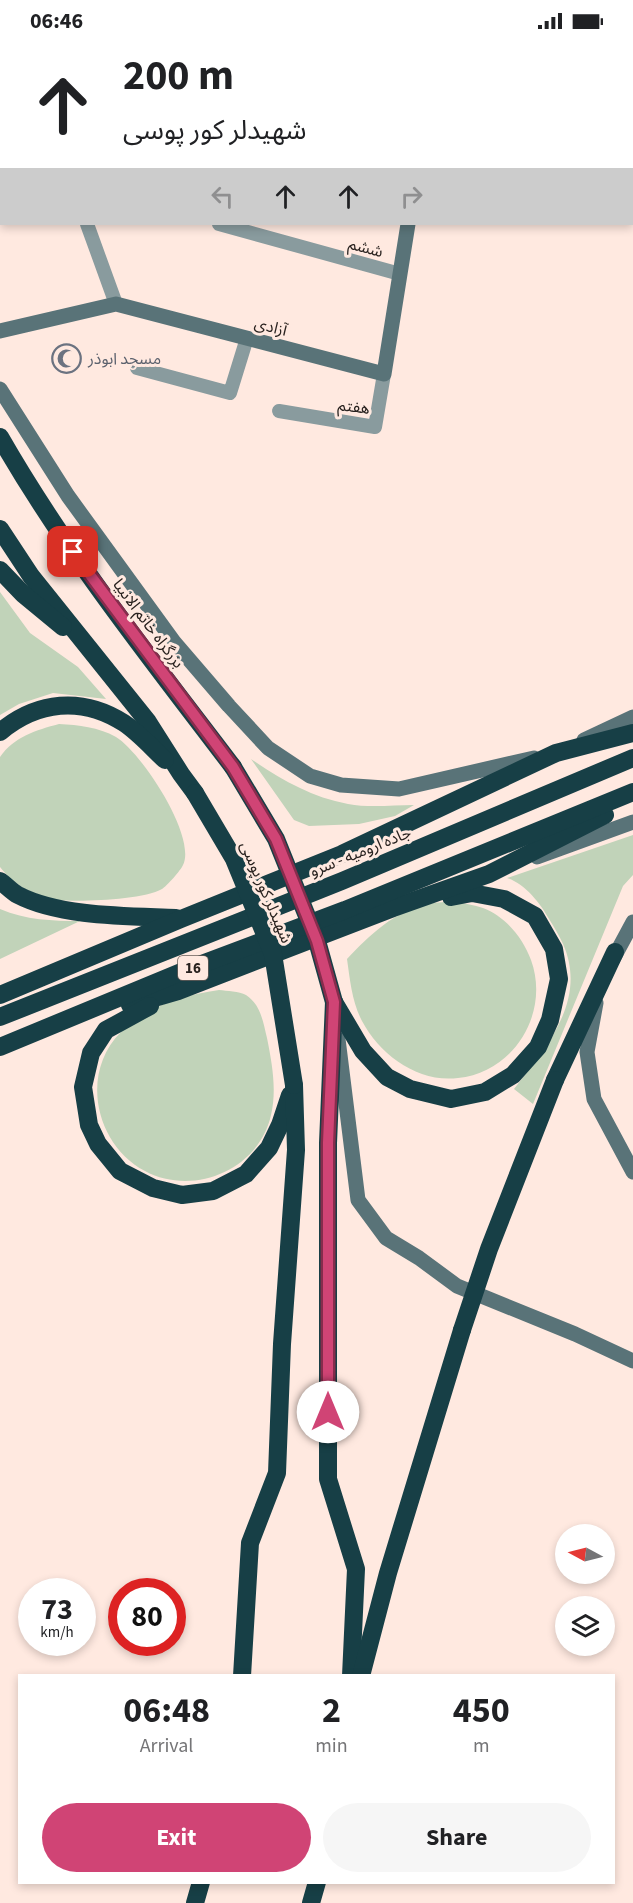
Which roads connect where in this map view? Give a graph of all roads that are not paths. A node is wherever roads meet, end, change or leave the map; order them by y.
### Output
1 (87, 225) edge
2 (223, 225) edge
3 (408, 225) edge
4 (400, 274) junction
5 (116, 304) junction
6 (0, 331) edge
7 (247, 338) junction
8 (137, 369) dead end
9 (384, 375) junction
10 (0, 389) edge
11 (279, 411) dead end
12 (0, 437) edge
13 (0, 529) edge
14 (0, 570) edge
15 (98, 657) junction
16 (633, 717) edge
17 (0, 732) edge
18 (633, 732) edge
19 (556, 753) junction
20 (633, 758) edge
21 (233, 767) joint
22 (181, 774) junction
23 (633, 792) edge
24 (633, 801) edge
25 (633, 822) edge
26 (489, 874) junction
27 (0, 880) edge
28 (393, 908) junction
29 (181, 919) junction
30 (633, 922) edge
31 (615, 952) junction
32 (178, 991) junction
33 (0, 995) edge
34 (334, 1002) junction
35 (0, 1017) edge
36 (42, 1030) junction
37 (0, 1047) edge
38 (294, 1085) junction
39 (633, 1172) edge
40 (633, 1360) edge
41 (242, 1674) edge
42 (351, 1674) edge
43 (362, 1674) edge
44 (200, 1884) edge
45 (316, 1884) edge
46 (195, 1903) edge
47 (311, 1903) edge

1 - 5 street
2 - 4 street, ششم
3 - 4 main road
4 - 9 main road
5 - 6 main road, آزادی
5 - 7 main road, آزادی
7 - 8 street
7 - 9 main road, آزادی
9 - 11 street, هفتم
10 - 19 main road
12 - 21 highway, بزرگراه خاتم الانبیا
13 - 15 highway
14 - 15 highway
15 - 22 highway
16 - 19 main road
17 - 22 highway
18 - 19 highway
19 - 29 highway
20 - 35 highway, جاده ارومیه - سرو
21 - 34 highway, شهیدلر کور پوسی, bridge
22 - 38 highway, شهیدلر کور پوسی, bridge
23 - 36 highway, 16
24 - 26 highway
25 - 26 main road
26 - 28 highway
27 - 29 highway
28 - 32 highway
28 - 34 highway
29 - 33 highway
30 - 31 main road
31 - 39 main road
31 - 43 highway, bridge
32 - 36 highway
32 - 38 highway
34 - 40 main road
34 - 42 highway
36 - 37 highway, 16
38 - 41 highway, شهیدلر کور پوسی
44 - 46 highway
45 - 47 highway

